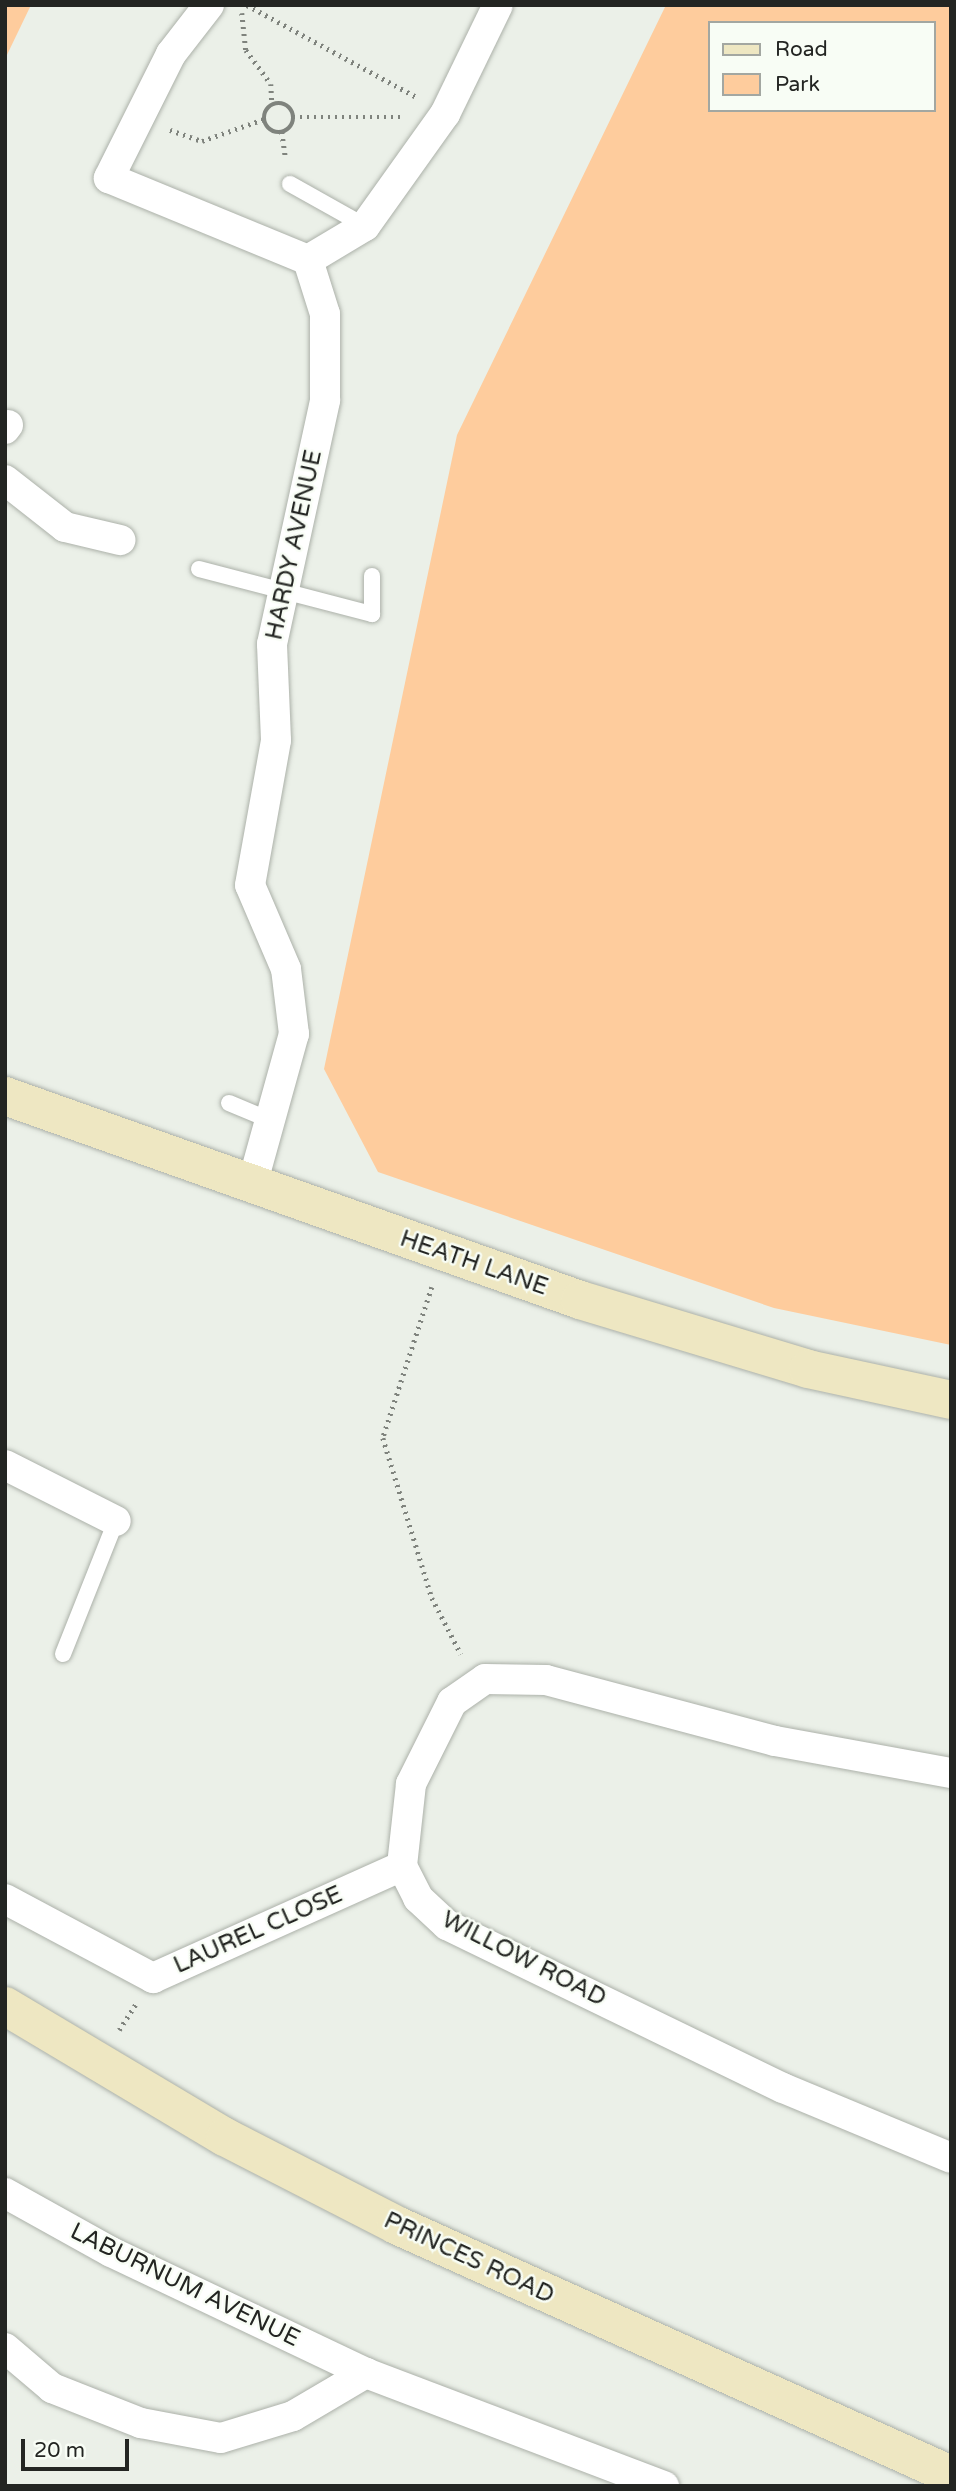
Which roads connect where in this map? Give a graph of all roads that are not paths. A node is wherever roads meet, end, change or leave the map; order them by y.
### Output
1 (209, 5) edge
2 (498, 5) edge
3 (290, 184) dead end
4 (365, 226) junction
5 (308, 260) junction
6 (5, 480) edge
7 (120, 540) dead end
8 (199, 569) dead end
9 (372, 576) dead end
10 (284, 590) junction
11 (5, 1096) edge
12 (229, 1103) dead end
13 (272, 1121) junction
14 (252, 1185) junction
15 (951, 1400) edge
16 (5, 1465) edge
17 (116, 1521) joint
18 (63, 1654) dead end
19 (951, 1773) edge
20 (402, 1866) junction
21 (5, 1899) edge
22 (5, 2006) edge
23 (951, 2158) edge
24 (5, 2193) edge
25 (5, 2348) edge
26 (366, 2373) junction
27 (942, 2477) edge
28 (664, 2486) edge

1 - 5 street
2 - 4 street
3 - 4 lane
4 - 5 street
5 - 10 street, HARDY AVENUE
6 - 7 street
8 - 10 lane
9 - 10 lane
10 - 13 street, HARDY AVENUE
11 - 14 main road, HEATH LANE
12 - 13 lane
13 - 14 street, HARDY AVENUE
14 - 15 main road, HEATH LANE
16 - 17 street
17 - 18 lane
19 - 20 street
20 - 21 street, LAUREL CLOSE
20 - 23 street, WILLOW ROAD
22 - 27 main road, PRINCES ROAD
24 - 26 street, LABURNUM AVENUE
25 - 26 street
26 - 28 street, LABURNUM AVENUE

